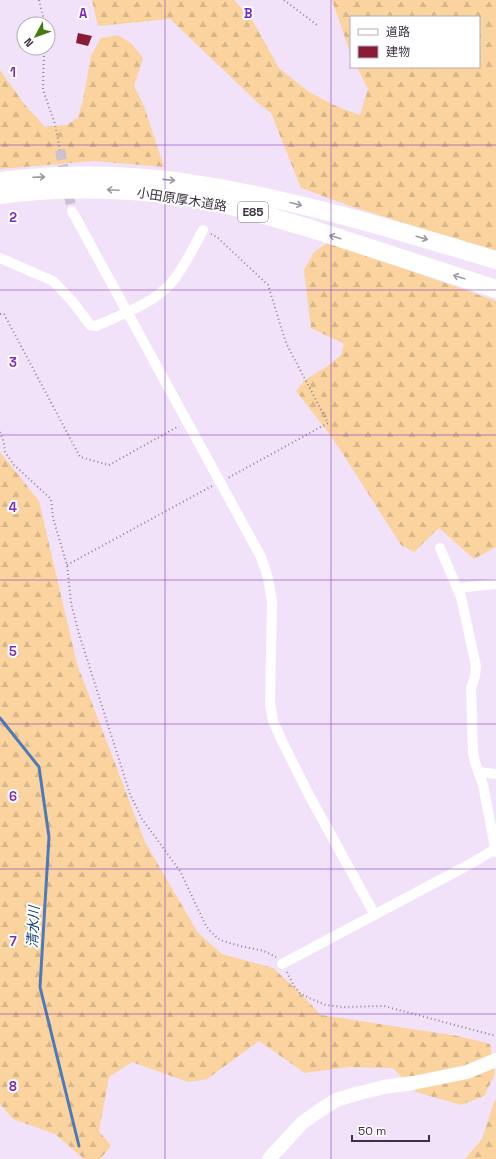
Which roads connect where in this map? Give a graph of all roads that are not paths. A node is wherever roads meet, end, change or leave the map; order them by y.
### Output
1 (0, 181) edge
2 (0, 194) edge
3 (72, 211) tunnel mouth
4 (203, 230) road end
5 (0, 258) edge
6 (496, 260) edge
7 (496, 289) edge
8 (127, 312) junction
9 (440, 548) dead end
10 (496, 584) edge
11 (457, 588) junction
12 (478, 772) junction
13 (496, 774) edge
14 (495, 850) edge
15 (375, 915) junction
16 (282, 964) road end
17 (496, 1060) edge
18 (269, 1159) edge

1 -> 6 highway, 小田原厚木道路 / E85
7 -> 2 highway, 小田原厚木道路 / E85
3 - 8 street
4 - 8 street
5 - 8 street
8 - 15 street
9 - 11 street
10 - 11 street
11 - 12 street
12 - 13 street
12 - 14 street
14 - 15 street
15 - 16 street
17 - 18 street

